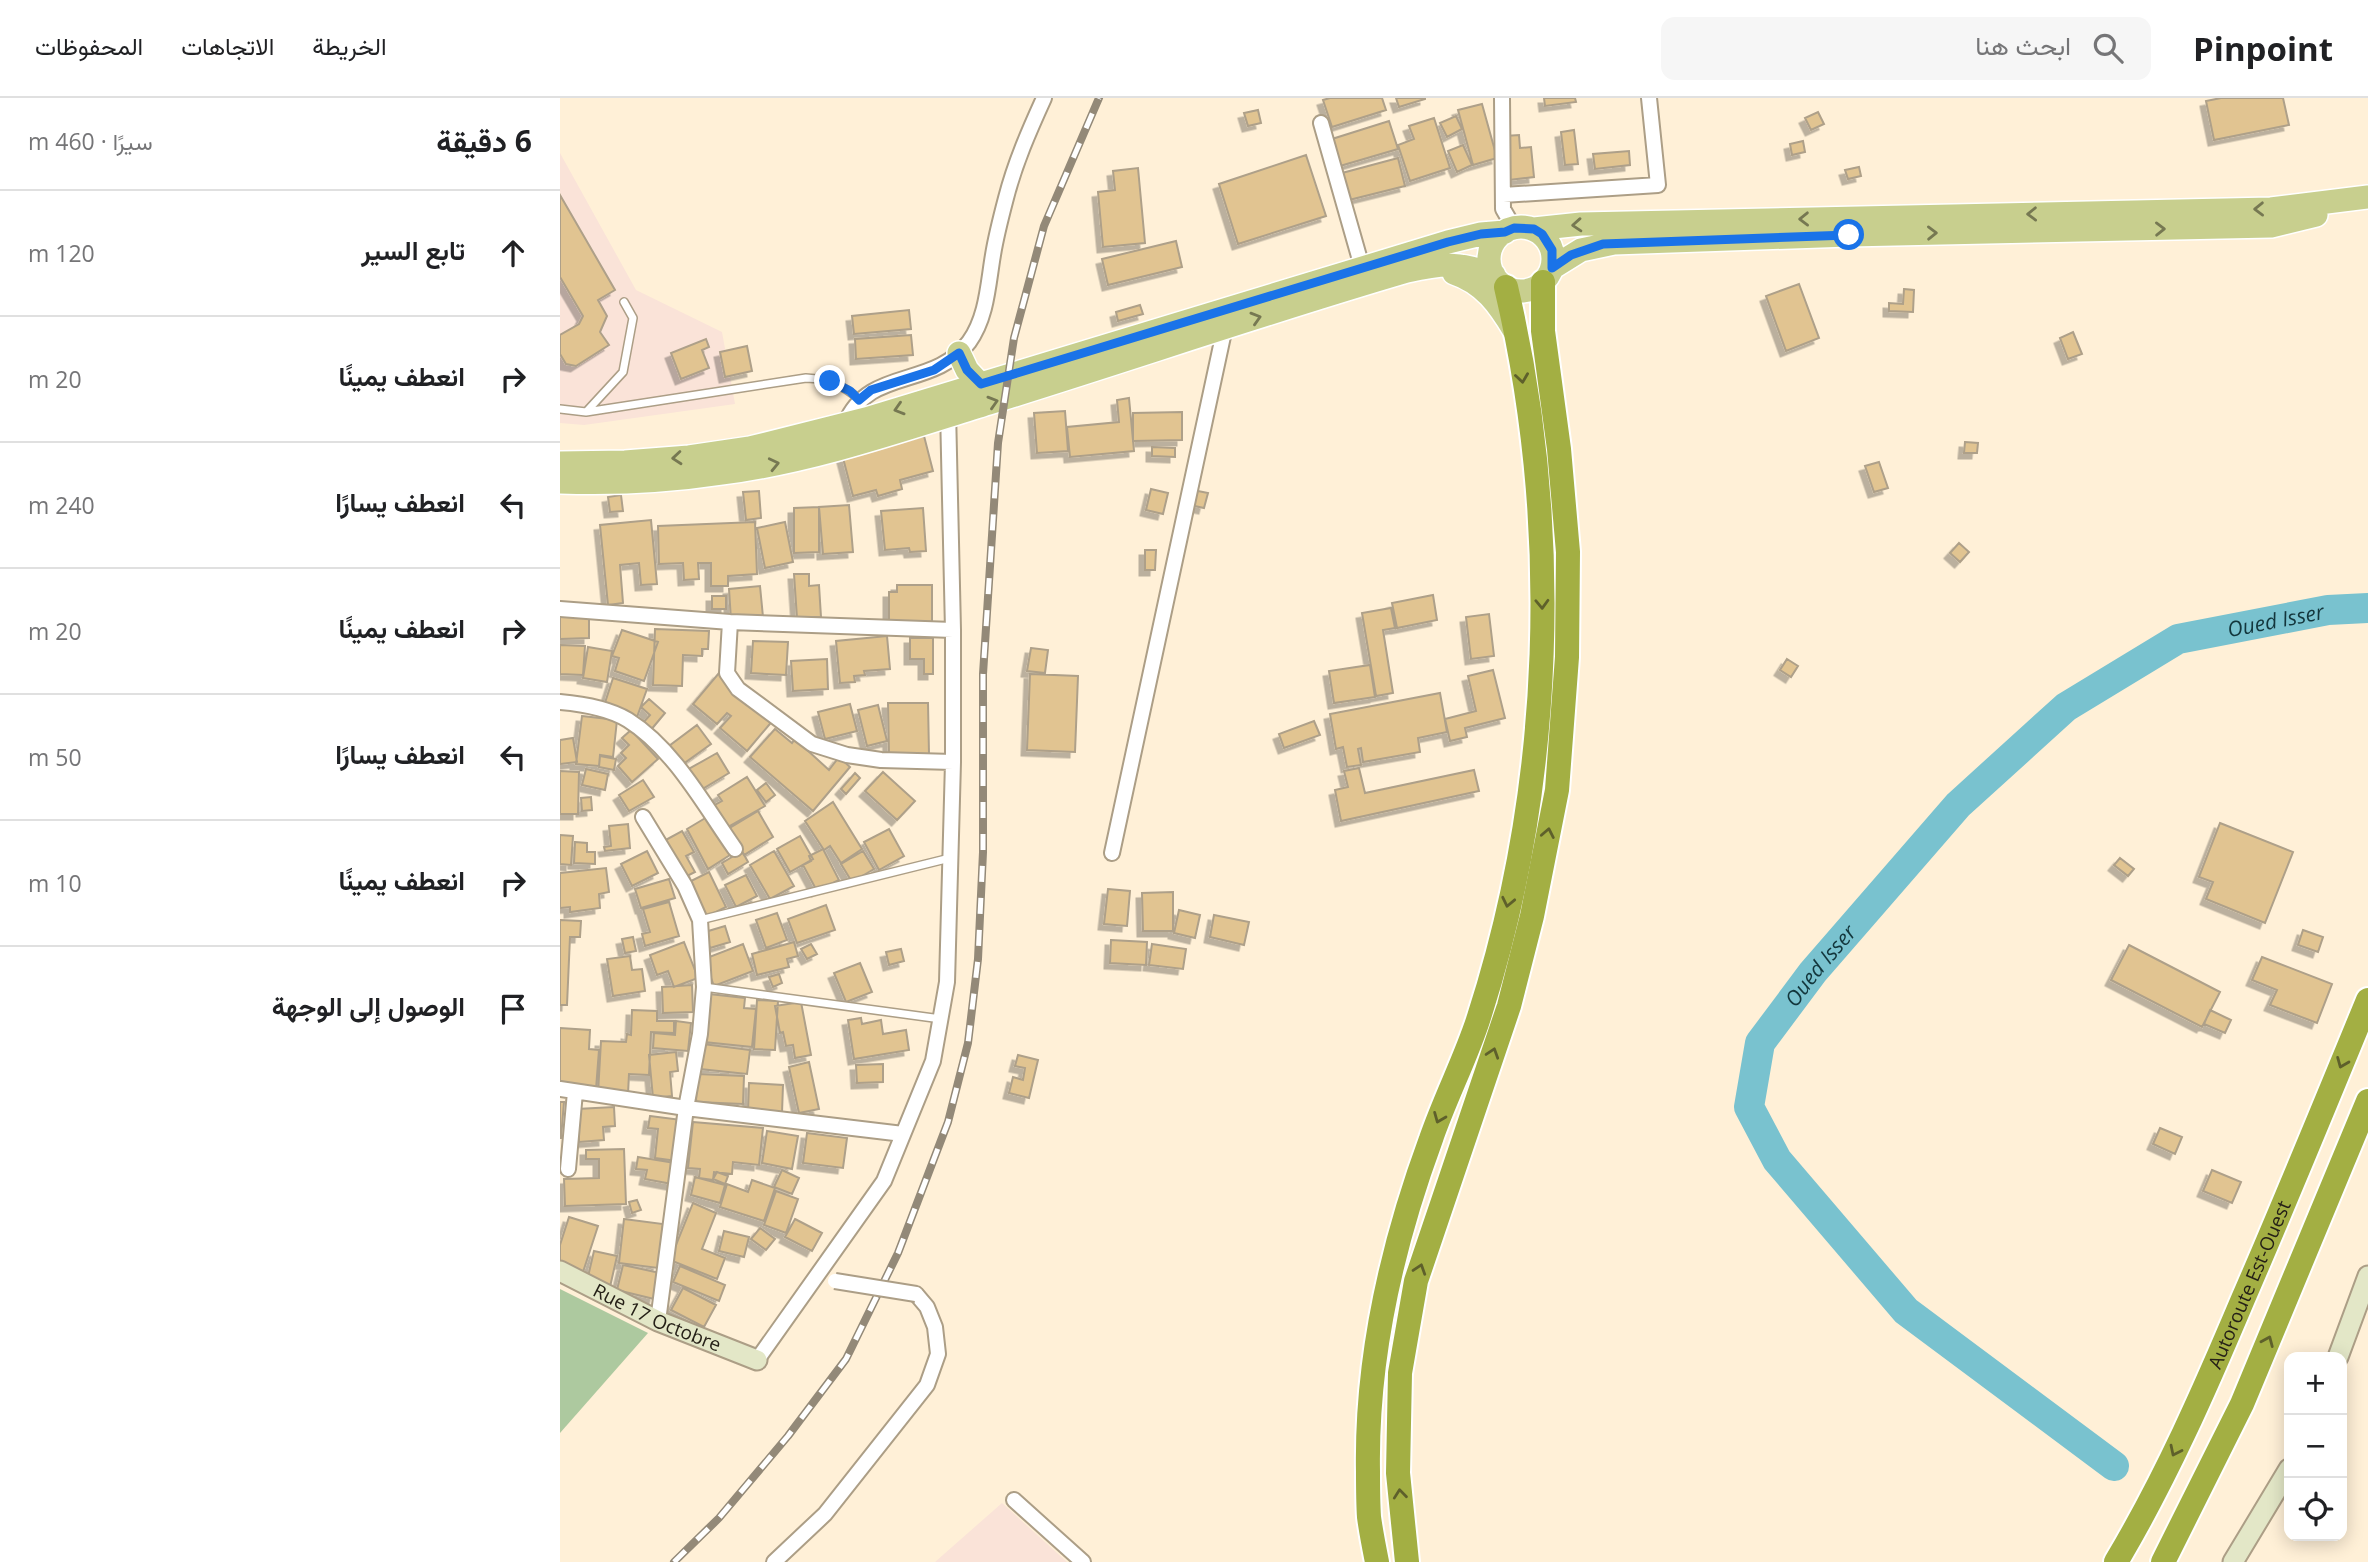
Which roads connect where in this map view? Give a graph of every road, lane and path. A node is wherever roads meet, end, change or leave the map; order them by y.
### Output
1 (1044, 98) edge
2 (1503, 98) edge
3 (1649, 98) edge
4 (1321, 123) dead end
5 (1503, 195) junction
6 (2360, 199) edge
7 (1517, 230) junction
8 (1614, 243) junction
9 (1362, 267) junction
10 (1428, 267) junction
11 (1547, 275) junction
12 (1500, 281) junction
13 (624, 302) dead end
14 (1225, 327) junction
15 (1543, 331) junction
16 (1516, 333) junction
17 (959, 353) junction
18 (981, 384) junction
19 (859, 400) junction
20 (948, 405) junction
21 (560, 409) edge
22 (586, 412) junction
23 (845, 424) junction
24 (560, 463) edge
25 (560, 482) edge
26 (560, 609) edge
27 (730, 622) junction
28 (953, 630) junction
29 (560, 702) edge
30 (953, 762) junction
31 (643, 817) dead end
32 (735, 849) dead end
33 (1112, 853) dead end
34 (950, 858) junction
35 (700, 920) junction
36 (704, 987) junction
37 (2368, 1000) edge
38 (941, 1019) junction
39 (567, 1091) edge
40 (2368, 1101) edge
41 (686, 1108) junction
42 (903, 1134) junction
43 (568, 1170) dead end
44 (560, 1271) edge
45 (817, 1276) junction
46 (2368, 1276) edge
47 (658, 1321) junction
48 (2340, 1352) edge
49 (757, 1360) joint
50 (2284, 1477) edge
51 (1014, 1500) dead end
52 (774, 1562) edge
53 (1083, 1562) edge
54 (1377, 1562) edge
55 (1407, 1562) edge
56 (2116, 1562) edge
57 (2163, 1562) edge
58 (2233, 1562) edge

1 - 17 street
2 - 5 street
3 - 5 street
4 - 9 street
5 - 7 street
6 -> 7 main road
8 -> 6 main road
7 - 9 main road
7 - 11 main road
7 - 12 main road
8 - 11 main road
8 - 15 main road
9 - 18 main road
10 - 12 main road
14 -> 10 main road
10 - 16 main road
11 - 12 main road
11 - 15 highway
12 - 16 highway
13 - 22 lane
20 -> 14 main road
14 - 33 street
55 -> 15 highway
16 -> 54 highway
17 - 18 main road
17 - 19 street
18 - 20 main road
19 - 22 lane
19 - 23 street
20 -> 23 main road
25 -> 20 main road
20 - 28 street
21 - 22 lane
23 -> 24 main road
26 - 27 street
27 - 28 street
27 - 30 street
28 - 30 street
29 - 32 street
30 - 34 street
31 - 35 street
34 - 35 lane
34 - 38 street
35 - 36 street
36 - 38 lane
36 - 41 street
37 -> 56 highway, Autoroute Est-Ouest
38 - 42 street
39 - 41 street
39 - 43 street
57 -> 40 highway, Autoroute Est-Ouest
41 - 42 street
41 - 47 street
42 - 45 street
44 - 47 street, Rue 17 Octobre
45 - 49 street
45 - 52 street, bridge
46 - 48 street
47 - 49 street, Rue 17 Octobre
50 - 58 street
51 - 53 street

